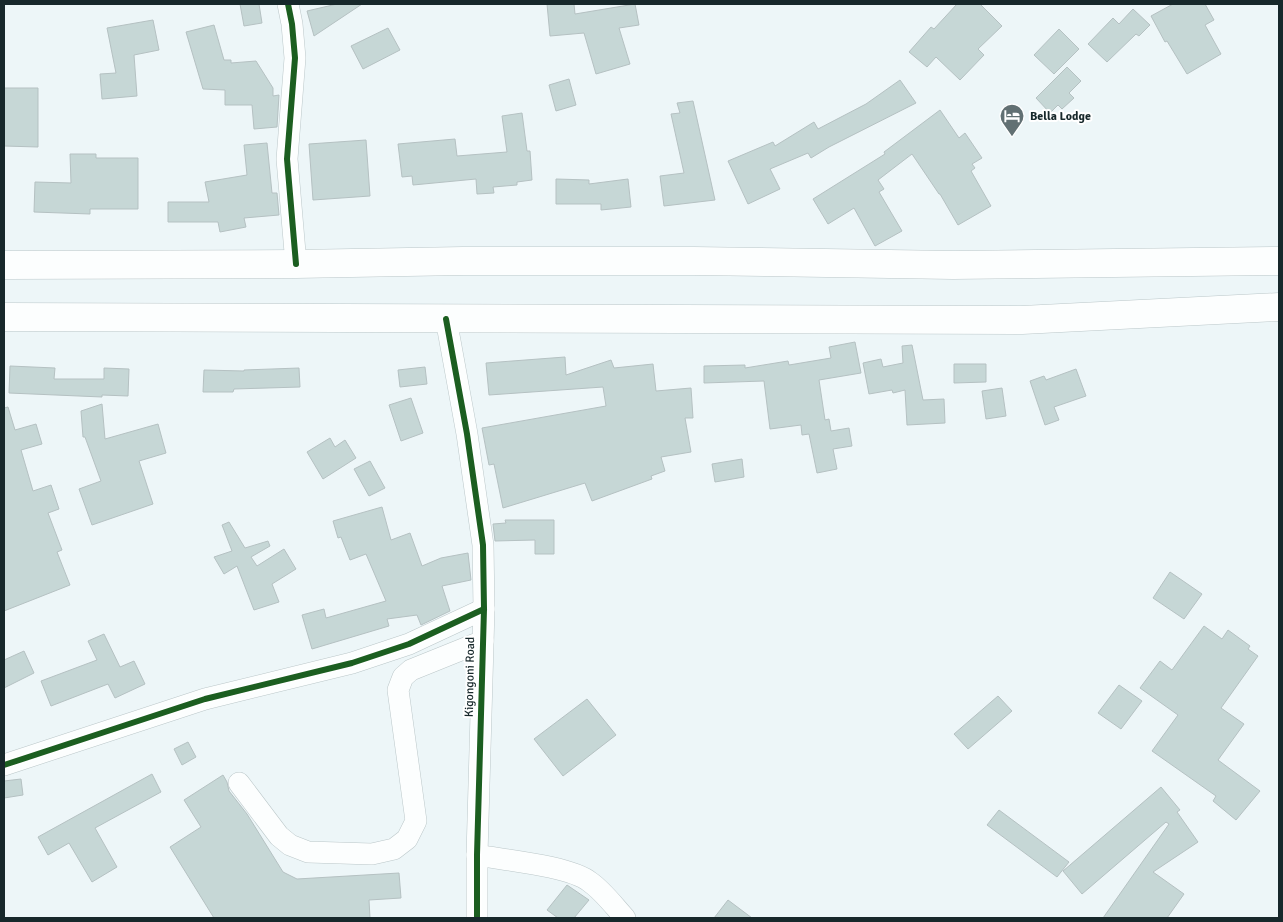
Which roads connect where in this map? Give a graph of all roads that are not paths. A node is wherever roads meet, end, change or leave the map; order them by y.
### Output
1 (288, 4) edge
2 (1279, 261) edge
3 (296, 264) junction
4 (4, 265) edge
5 (1279, 307) edge
6 (4, 317) edge
7 (446, 319) junction
8 (484, 609) junction
9 (482, 641) junction
10 (4, 766) edge
11 (239, 783) dead end
12 (477, 855) junction
13 (477, 918) edge
14 (625, 918) edge

1 - 3 street
2 - 3 highway
3 - 4 highway
5 - 7 highway
6 - 7 highway
7 - 8 street, Kigongoni Road
8 - 9 street, Kigongoni Road
8 - 10 street
9 - 11 street
9 - 12 street, Kigongoni Road
12 - 13 street, Kigongoni Road
12 - 14 street

